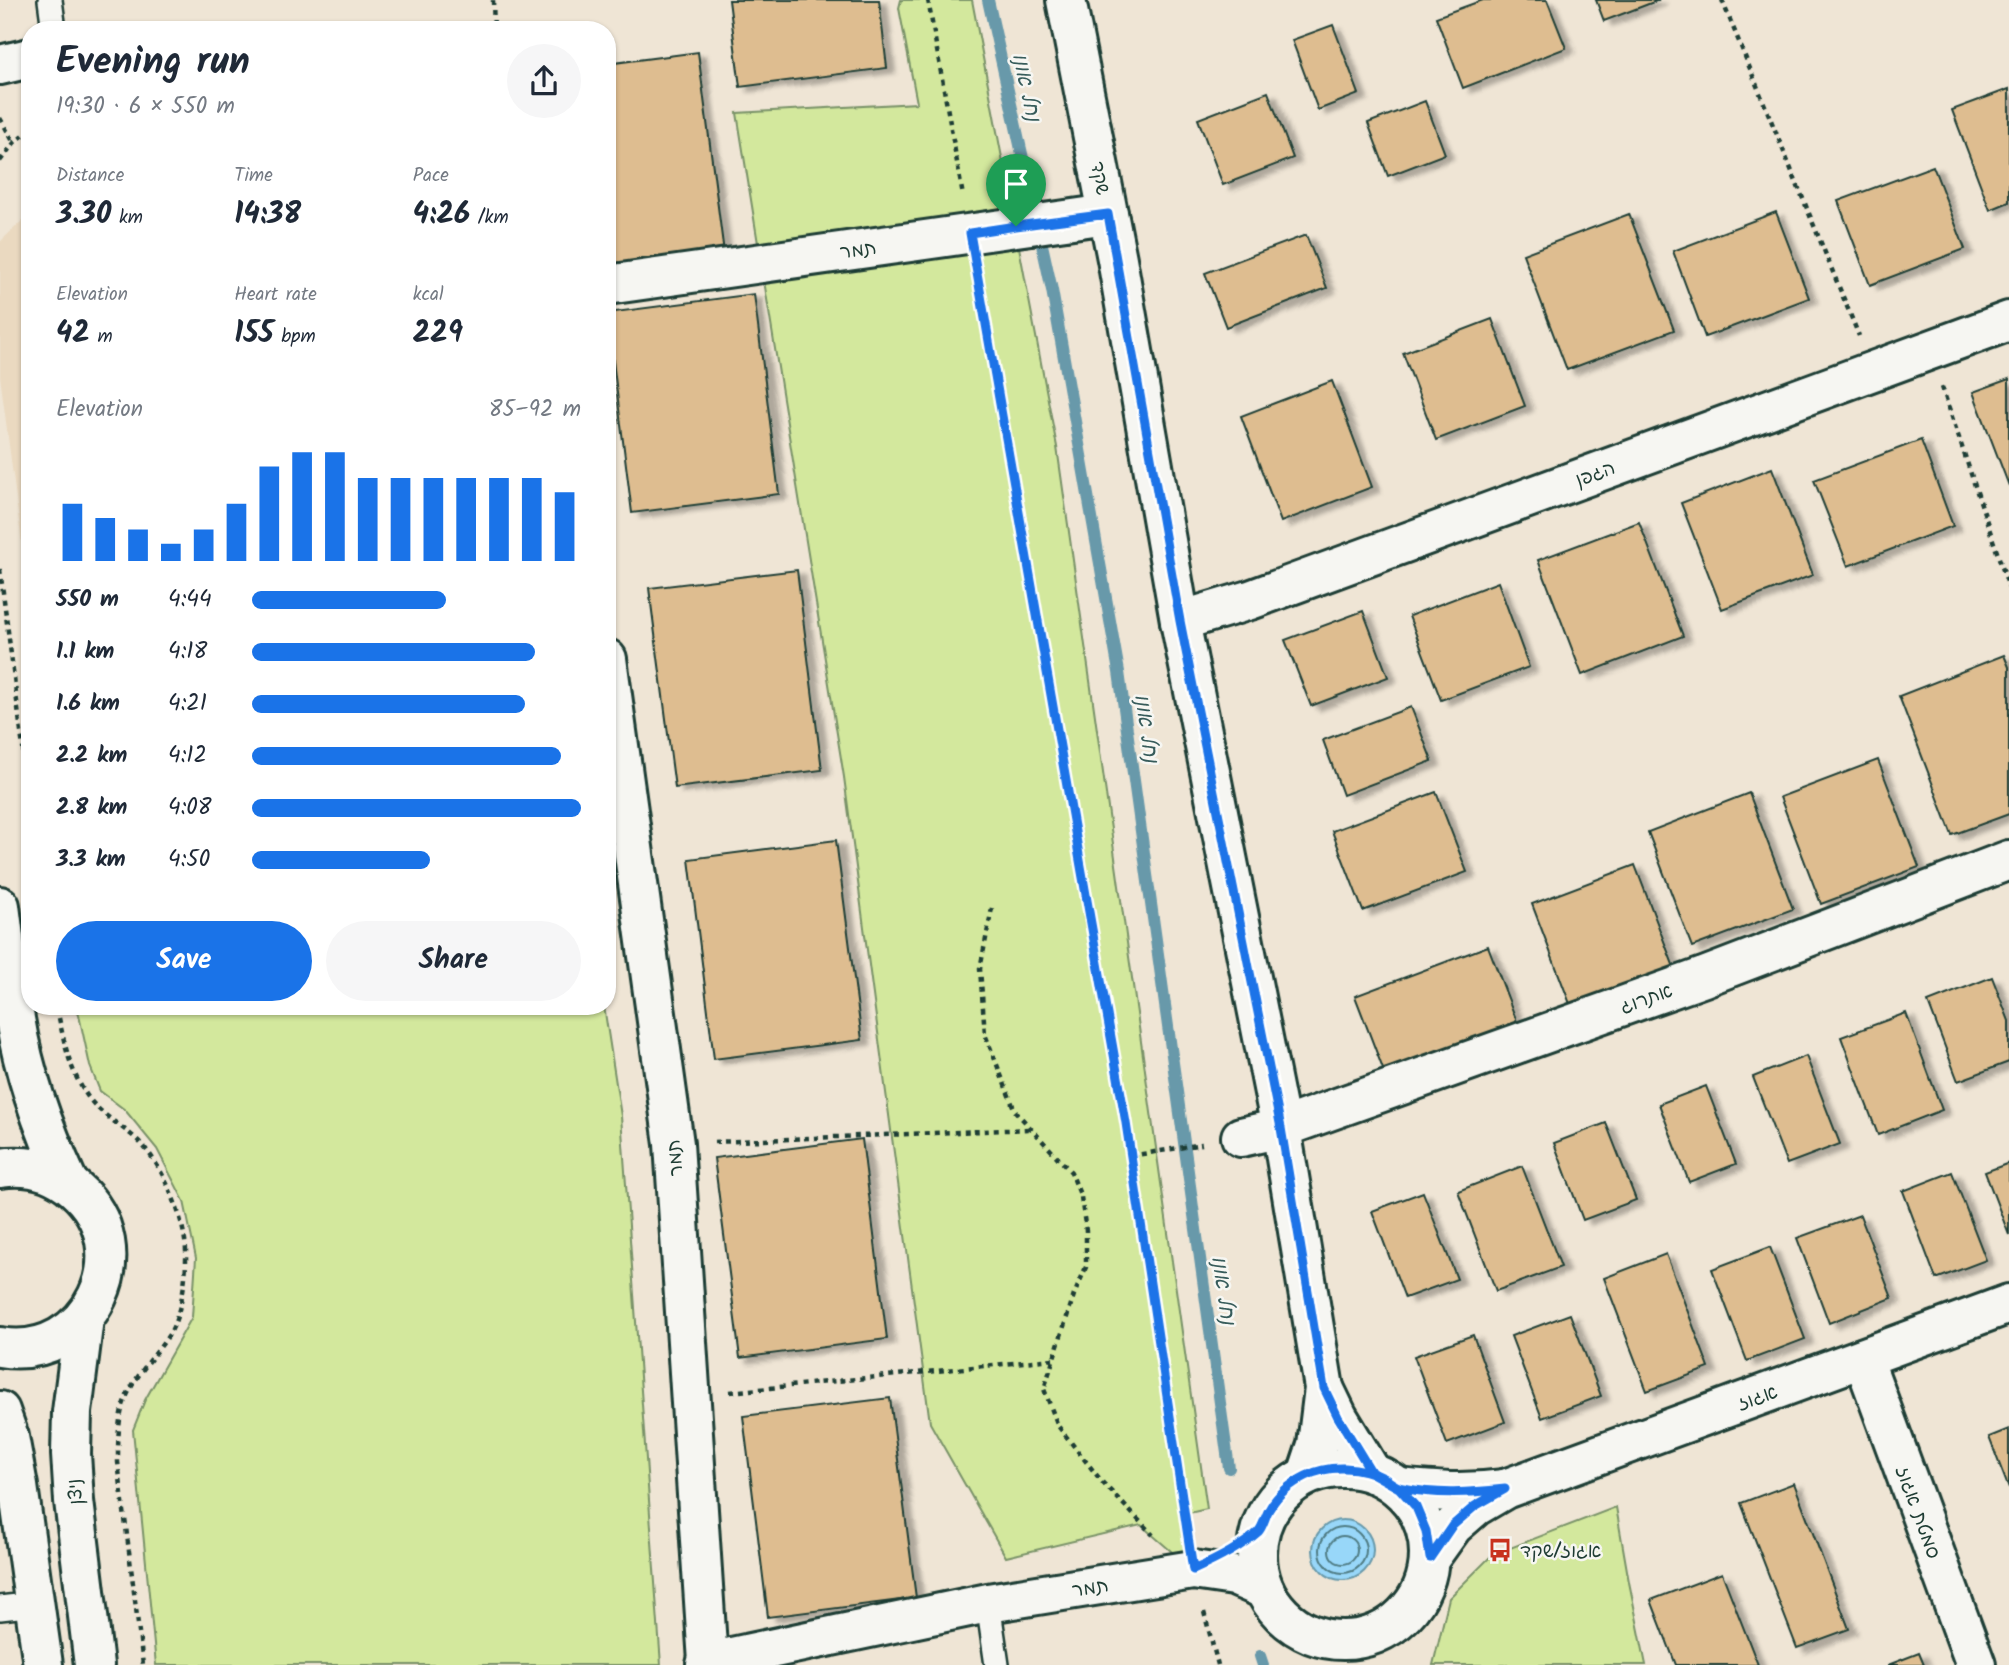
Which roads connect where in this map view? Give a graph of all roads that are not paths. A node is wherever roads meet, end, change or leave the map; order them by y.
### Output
1 (50, 0) edge
2 (1066, 0) edge
3 (53, 21) edge
4 (21, 60) edge
5 (0, 65) edge
6 (1108, 214) junction
7 (616, 284) edge
8 (2009, 321) edge
9 (1180, 621) junction
10 (616, 724) edge
11 (2009, 860) edge
12 (0, 906) edge
13 (1281, 1128) junction
14 (1241, 1137) road end
15 (0, 1168) edge
16 (68, 1182) junction
17 (2009, 1304) edge
18 (84, 1318) junction
19 (0, 1347) edge
20 (1863, 1358) junction
21 (1324, 1388) junction
22 (0, 1411) edge
23 (1307, 1475) junction
24 (1385, 1480) junction
25 (1505, 1489) junction
26 (1259, 1530) junction
27 (1430, 1558) junction
28 (1193, 1570) junction
29 (1264, 1589) junction
30 (988, 1603) junction
31 (18, 1606) edge
32 (1388, 1628) junction
33 (1318, 1650) edge
34 (707, 1663) edge
35 (43, 1665) edge
36 (94, 1665) edge
37 (997, 1665) edge
38 (1382, 1665) edge
39 (1976, 1665) edge

1 - 3 lane
2 - 6 street, שקד
4 - 5 street
6 - 7 street, תמר
6 - 9 street, שקד
8 - 9 street, הגפן
9 - 13 street, שקד
10 - 34 street, תמר
11 - 13 street, אתרוג
12 - 16 street
13 - 14 street, אתרוג
13 - 21 street, שקד
15 - 16 street
16 - 18 street
17 - 20 street, אגוז
18 - 19 street
18 - 36 street, ניצן
20 - 25 street, אגוז
20 - 39 street, סמטת אגוז
21 - 23 street, שקד
21 - 24 street, שקד
22 - 31 street
23 - 24 street
23 - 26 street
24 - 25 street, אגוז
24 - 27 street
25 - 27 street, אגוז
26 - 28 street, תמר
26 - 29 street
27 - 32 street
28 - 29 street, תמר
28 - 30 street, תמר
29 - 33 street
30 - 34 street, תמר
30 - 37 lane
31 - 35 street
32 - 33 street
32 - 38 street

